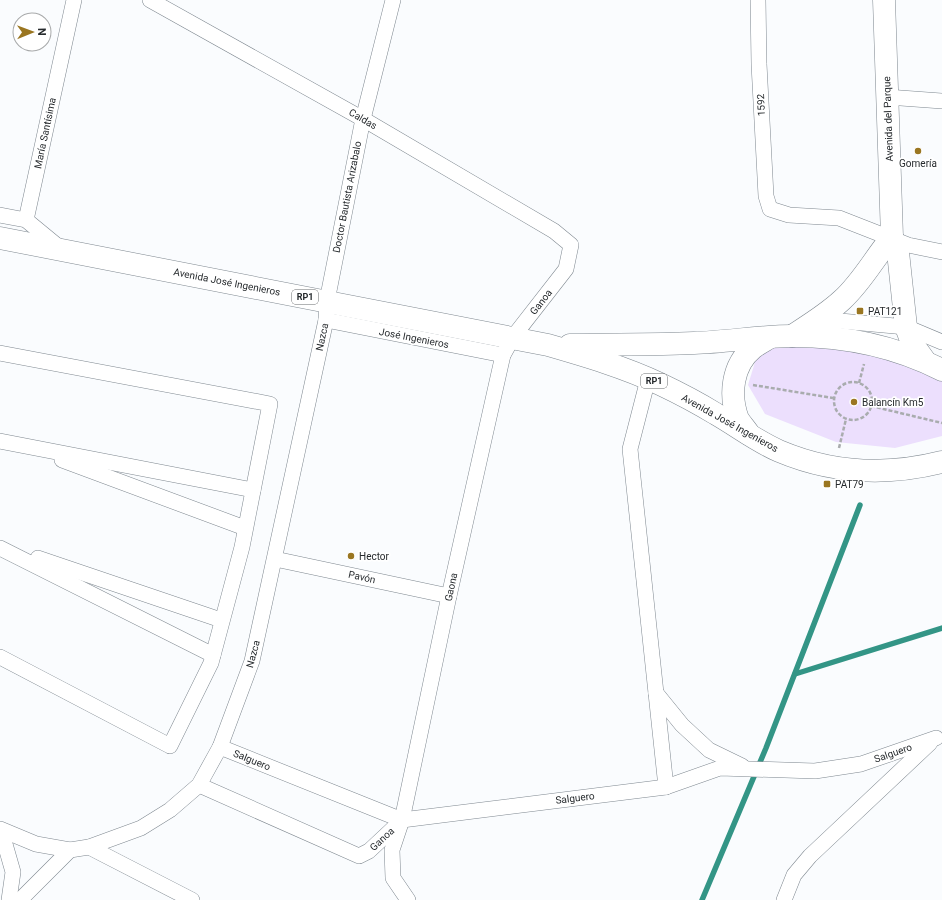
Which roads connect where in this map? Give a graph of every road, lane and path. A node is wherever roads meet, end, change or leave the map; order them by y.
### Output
1 (74, 0) edge
2 (150, 0) edge
3 (394, 0) edge
4 (758, 0) edge
5 (884, 0) edge
6 (887, 97) junction
7 (942, 101) edge
8 (363, 119) junction
9 (0, 215) edge
10 (26, 220) junction
11 (892, 237) junction
12 (0, 238) edge
13 (571, 245) joint
14 (62, 250) junction
15 (942, 252) edge
16 (326, 311) junction
17 (818, 319) junction
18 (906, 327) junction
19 (792, 336) junction
20 (769, 338) junction
21 (942, 342) edge
22 (548, 345) junction
23 (508, 346) junction
24 (0, 353) edge
25 (934, 366) edge
26 (648, 379) junction
27 (733, 381) junction
28 (833, 398) junction
29 (871, 406) junction
30 (846, 419) junction
31 (942, 422) edge
32 (752, 437) junction
33 (0, 441) edge
34 (20, 444) junction
35 (942, 462) edge
36 (835, 467) junction
37 (253, 490) junction
38 (245, 528) junction
39 (0, 547) edge
40 (275, 559) junction
41 (449, 596) junction
42 (221, 620) junction
43 (213, 655) junction
44 (0, 657) edge
45 (656, 693) junction
46 (939, 737) edge
47 (220, 747) junction
48 (746, 768) junction
49 (199, 785) junction
50 (666, 787) junction
51 (402, 820) junction
52 (1, 829) edge
53 (89, 847) junction
54 (70, 850) junction
55 (9, 900) edge
56 (20, 900) edge
57 (192, 900) edge
58 (408, 900) edge
59 (784, 900) edge

1 - 10 street, María Santísima
2 - 8 street, Caldas
3 - 8 street, Doctor Bautista Arizabalo
4 - 11 street, 1592
5 - 6 main road, Avenida del Parque
6 - 7 street
6 - 11 main road, Avenida del Parque
8 - 13 street, Caldas
8 - 16 street, Doctor Bautista Arizabalo
9 - 10 street
10 - 14 street
11 - 15 street
11 - 17 main road, Avenida José Ingenieros
11 - 18 main road, Avenida del Parque
12 - 14 main road, Avenida José Ingenieros / RP1
13 - 23 street, Ganoa
14 - 16 main road, Avenida José Ingenieros / RP1
16 - 23 main road, Avenida José Ingenieros / RP1
16 - 40 street, Nazca
17 - 18 street
17 - 19 main road, Avenida José Ingenieros
18 - 21 street
18 - 25 main road, Avenida José Ingenieros
19 - 20 main road, Avenida José Ingenieros / RP1
19 - 25 main road, Avenida José Ingenieros / RP1
20 - 22 main road, Avenida José Ingenieros / RP1
20 - 27 main road, RP1
22 - 23 main road, Avenida José Ingenieros / RP1
22 - 26 main road, Avenida José Ingenieros / RP1
23 - 41 street, Gaona
24 - 37 street
26 - 32 main road, Avenida José Ingenieros / RP1
26 - 45 street
27 - 28 path
27 - 32 main road, RP1
28 - 29 path
28 - 30 path
29 - 30 path
29 - 31 path
30 - 36 path
32 - 36 main road, Avenida José Ingenieros / RP1
33 - 34 street
34 - 37 street
34 - 38 street
35 - 36 main road, Avenida José Ingenieros / RP1
37 - 38 street
38 - 42 street
39 - 42 street
39 - 43 street
40 - 41 street, Pavón
40 - 47 street, Nazca
41 - 51 street, Gaona
42 - 43 street
43 - 44 street
45 - 48 street
45 - 50 street
46 - 48 street, Salguero
46 - 59 street
47 - 49 street, Nazca
47 - 51 street, Salguero
48 - 50 street, Salguero
49 - 51 street, Ganoa
49 - 53 street, Nazca
50 - 51 street, Salguero
51 - 58 street, Gaona
52 - 54 street, Nazca
52 - 55 street
53 - 54 street, Nazca
53 - 57 street
54 - 56 street

